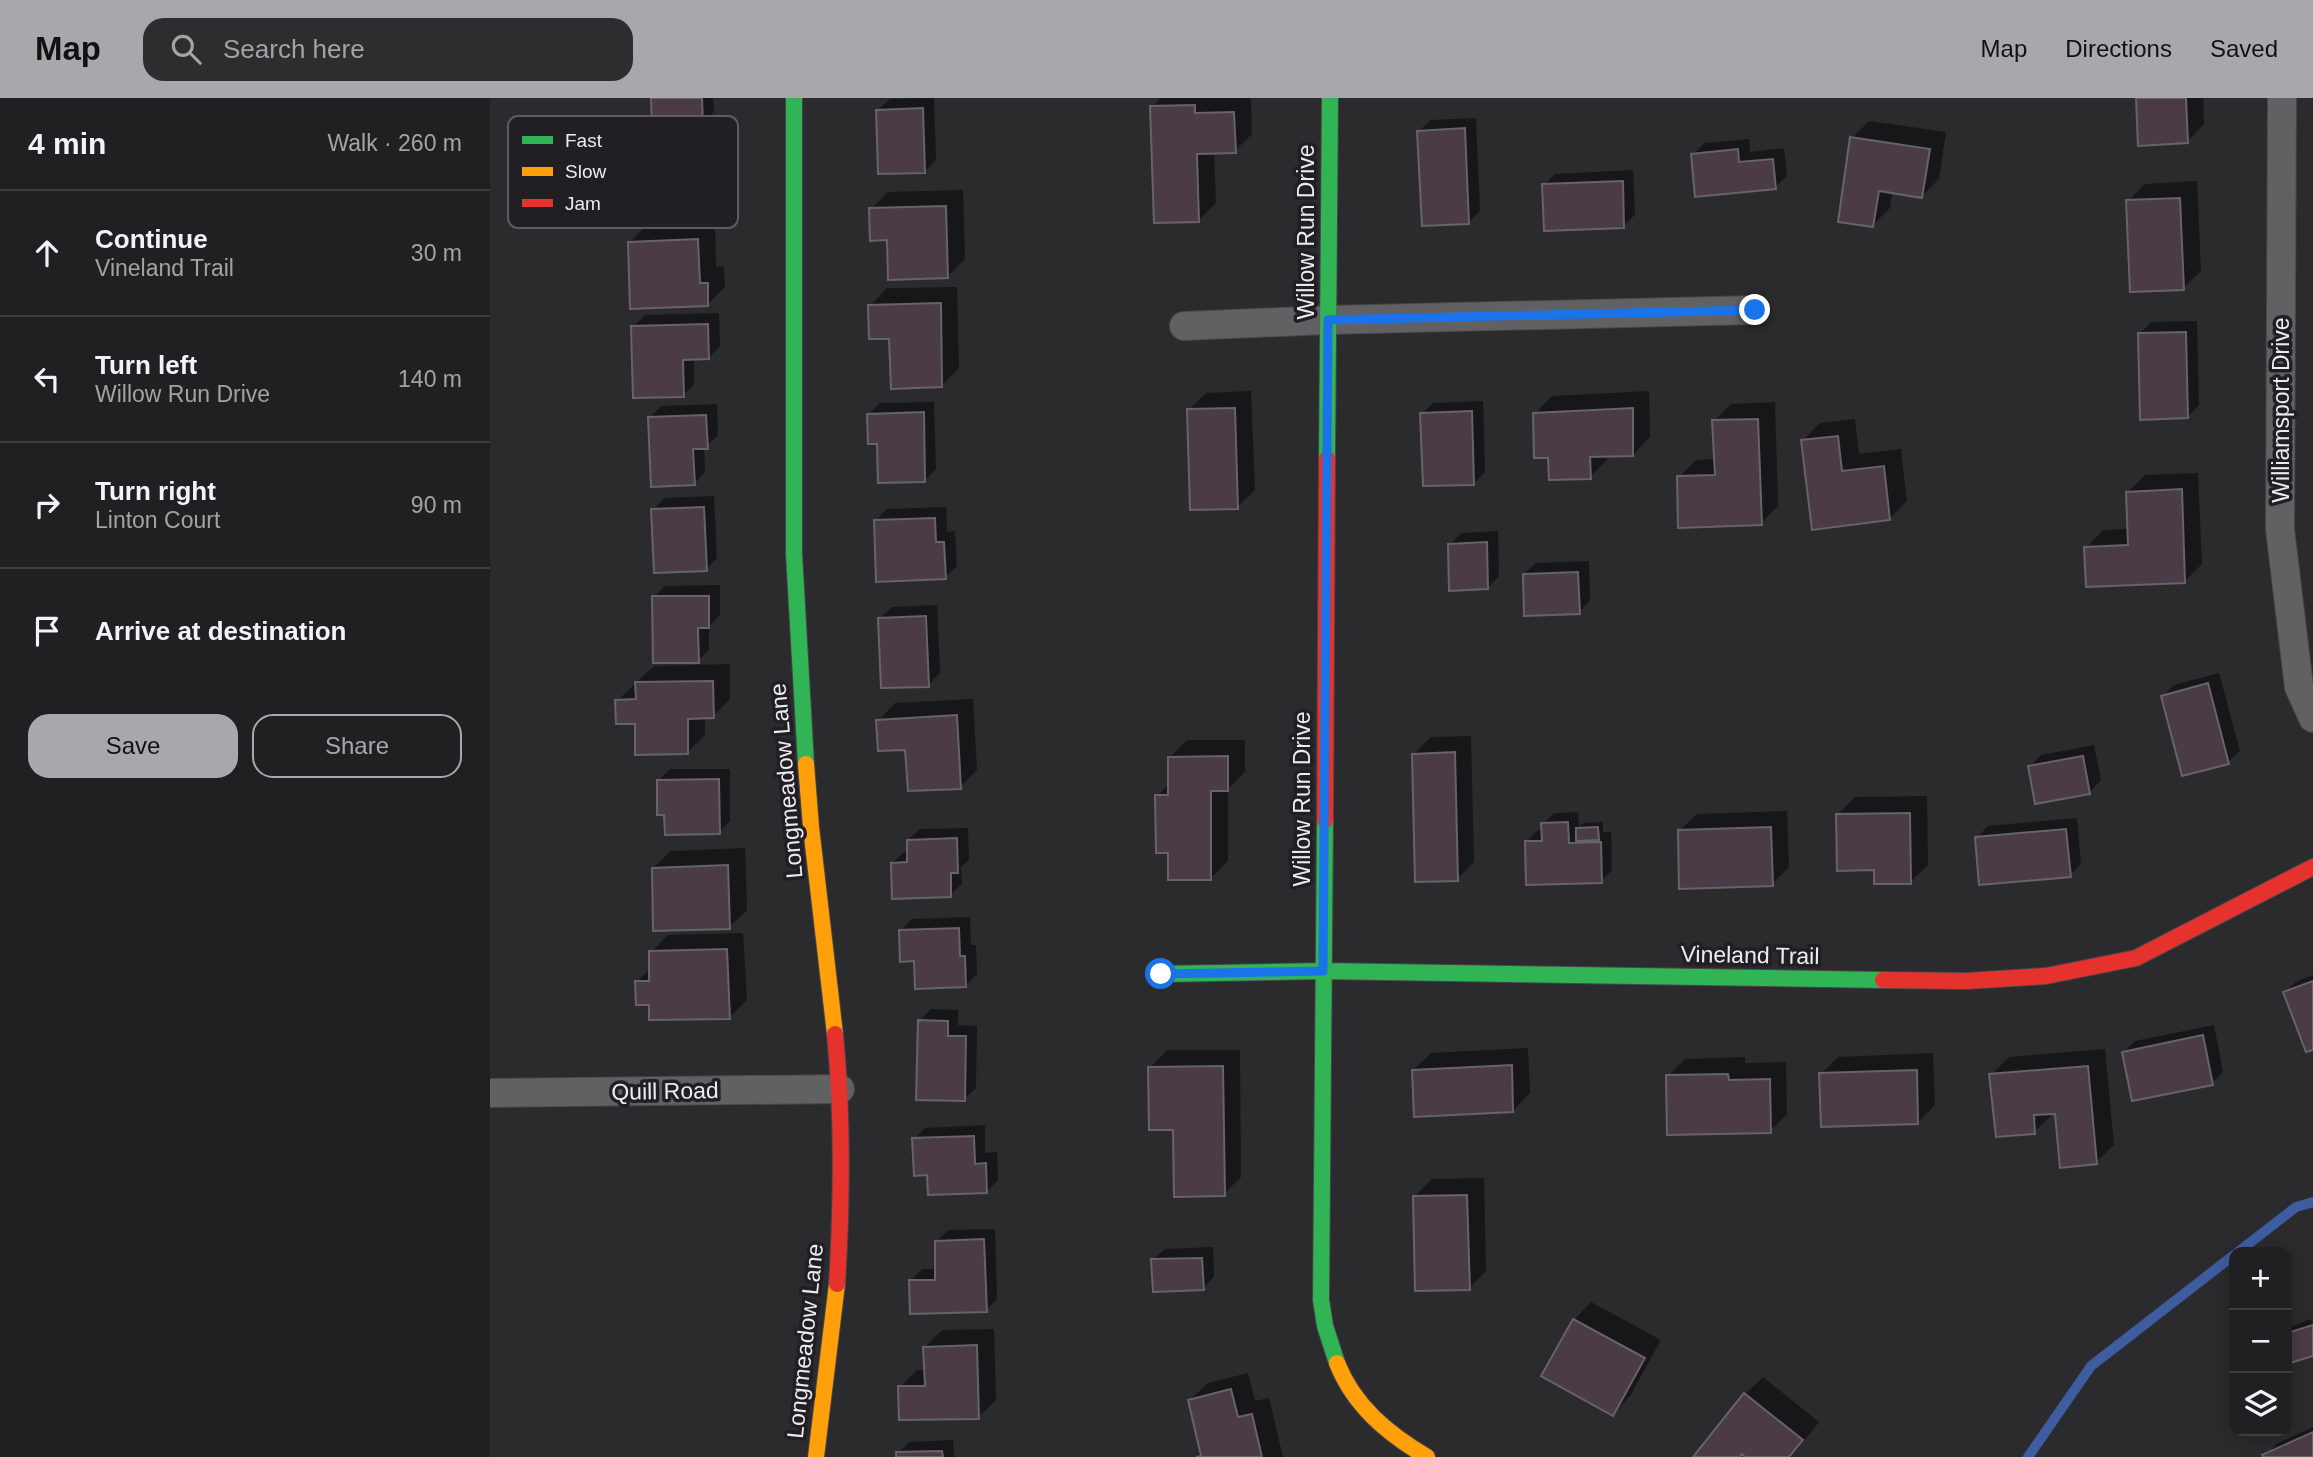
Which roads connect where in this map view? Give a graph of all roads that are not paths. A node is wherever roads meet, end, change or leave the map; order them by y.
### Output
1 (794, 98) edge
2 (1330, 98) edge
3 (2282, 98) edge
4 (1755, 310) dead end
5 (1328, 320) junction
6 (1184, 326) dead end
7 (2313, 718) edge
8 (2313, 867) edge
9 (1323, 971) junction
10 (1161, 974) dead end
11 (840, 1089) junction
12 (490, 1093) edge
13 (816, 1457) edge
14 (1427, 1457) edge

1 - 11 street, Longmeadow Lane
2 - 5 street, Willow Run Drive
3 - 7 street, Williamsport Drive
4 - 5 street
5 - 6 street
5 - 9 street, Willow Run Drive
8 - 9 street, Vineland Trail
9 - 10 street, Vineland Trail
9 - 14 street, Willow Run Drive
11 - 12 street, Quill Road
11 - 13 street, Longmeadow Lane

